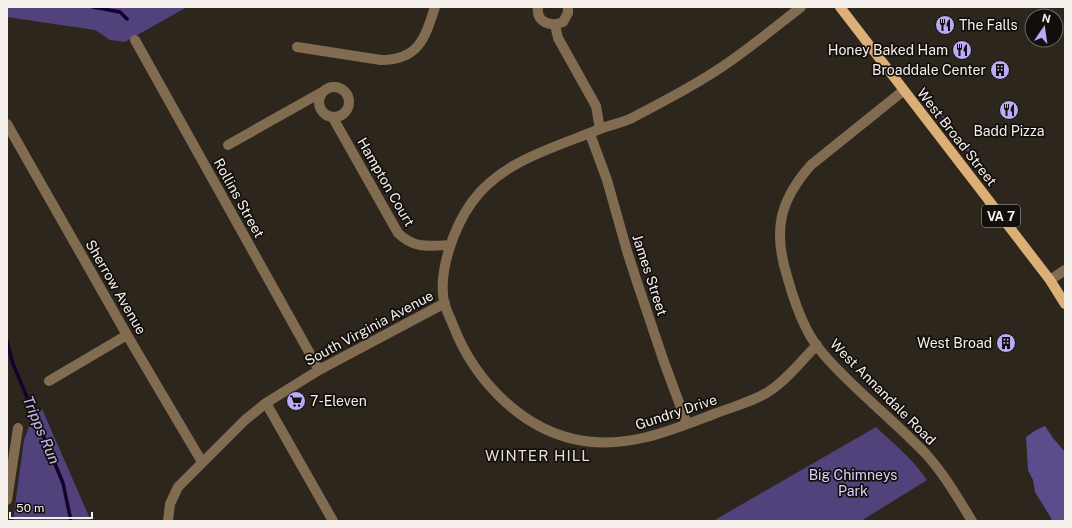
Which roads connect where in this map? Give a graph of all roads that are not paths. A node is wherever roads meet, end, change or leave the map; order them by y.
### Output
1 (435, 7) edge
2 (538, 7) edge
3 (568, 7) edge
4 (801, 7) edge
5 (840, 7) edge
6 (555, 25) junction
7 (135, 40) dead end
8 (296, 47) dead end
9 (903, 91) junction
10 (322, 92) junction
11 (333, 118) junction
12 (7, 124) edge
13 (600, 129) junction
14 (590, 134) junction
15 (228, 145) dead end
16 (450, 245) junction
17 (1065, 270) edge
18 (1050, 280) junction
19 (444, 303) junction
20 (1065, 304) edge
21 (127, 335) junction
22 (817, 345) junction
23 (319, 370) junction
24 (49, 381) dead end
25 (266, 403) junction
26 (688, 424) junction
27 (18, 428) dead end
28 (202, 462) junction
29 (7, 500) edge
30 (168, 521) edge
31 (333, 521) edge
32 (972, 521) edge

1 - 8 street
2 - 6 street
3 - 6 street
4 - 13 street, South Virginia Avenue
5 - 9 main road, West Broad Street / VA 7
6 - 13 street
7 - 23 street, Rollins Street
9 - 18 main road, West Broad Street / VA 7
9 - 22 street, West Annandale Road
10 - 11 street, Hampton Court
10 - 11 street
10 - 15 street
11 - 16 street, Hampton Court
12 - 21 street, Sherrow Avenue
13 - 14 street, South Virginia Avenue
14 - 16 street, South Virginia Avenue
14 - 26 street, James Street
16 - 19 street, South Virginia Avenue
17 - 18 street
18 - 20 main road, West Broad Street / VA 7
19 - 23 street, South Virginia Avenue
19 - 26 street, Gundry Drive
21 - 24 street
21 - 28 street, Sherrow Avenue
22 - 26 street, Gundry Drive
22 - 32 street, West Annandale Road
23 - 25 street, South Virginia Avenue
25 - 28 street, South Virginia Avenue
25 - 31 street
27 - 29 street
28 - 30 street, South Virginia Avenue

